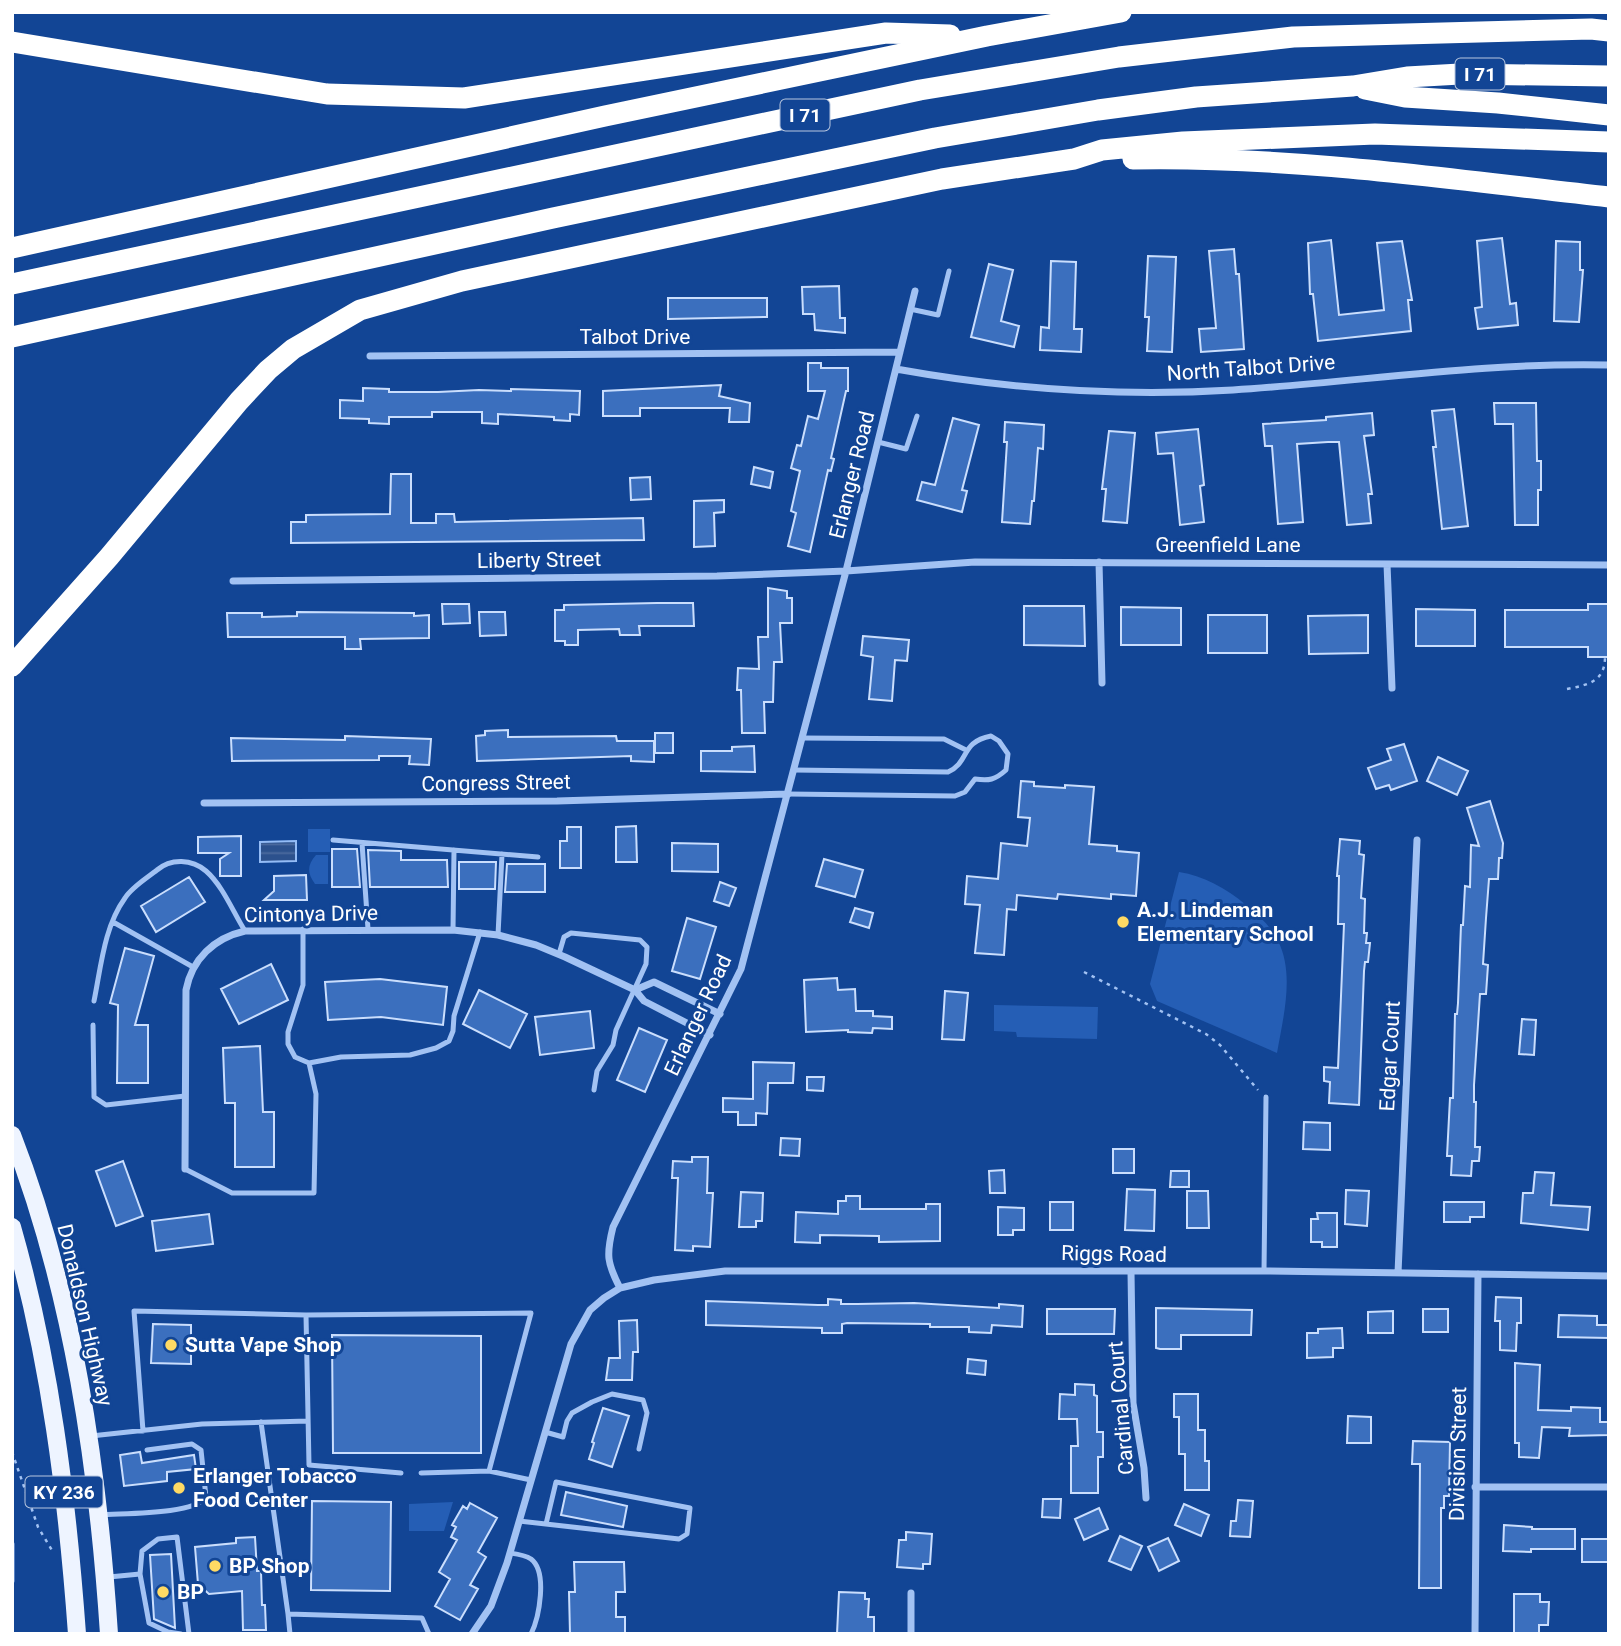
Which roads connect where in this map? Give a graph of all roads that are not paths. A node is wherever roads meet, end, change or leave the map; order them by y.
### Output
1 (1121, 12) edge
2 (1609, 31) edge
3 (987, 36) junction
4 (12, 42) edge
5 (1609, 76) edge
6 (1353, 86) junction
7 (1609, 115) edge
8 (1609, 142) edge
9 (1074, 159) junction
10 (1609, 197) edge
11 (12, 248) edge
12 (950, 271) dead end
13 (12, 284) edge
14 (915, 291) dead end
15 (910, 309) junction
16 (12, 337) edge
17 (900, 352) junction
18 (370, 356) dead end
19 (1609, 365) edge
20 (896, 369) junction
21 (917, 416) dead end
22 (878, 442) junction
23 (1099, 562) junction
24 (1388, 564) junction
25 (1609, 565) edge
26 (846, 571) junction
27 (233, 581) dead end
28 (12, 666) edge
29 (1102, 683) dead end
30 (1392, 688) dead end
31 (803, 738) junction
32 (965, 750) junction
33 (794, 770) junction
34 (788, 794) junction
35 (204, 803) dead end
36 (333, 840) dead end
37 (1417, 840) dead end
38 (362, 843) junction
39 (454, 850) junction
40 (502, 854) junction
41 (538, 856) dead end
42 (113, 922) junction
43 (303, 929) junction
44 (368, 929) junction
45 (453, 930) junction
46 (244, 931) junction
47 (480, 932) junction
48 (498, 936) junction
49 (559, 954) junction
50 (193, 967) junction
51 (635, 990) junction
52 (94, 1001) dead end
53 (720, 1014) junction
54 (93, 1025) dead end
55 (710, 1035) junction
56 (309, 1063) junction
57 (594, 1090) dead end
58 (185, 1097) junction
59 (1266, 1097) road end
60 (12, 1135) edge
61 (185, 1169) joint
62 (12, 1227) edge
63 (1265, 1271) junction
64 (1131, 1272) junction
65 (1398, 1273) junction
66 (1478, 1274) junction
67 (1609, 1276) edge
68 (620, 1288) junction
69 (306, 1315) junction
70 (308, 1421) junction
71 (261, 1422) junction
72 (143, 1431) junction
73 (545, 1432) junction
74 (88, 1436) junction
75 (639, 1449) dead end
76 (147, 1450) dead end
77 (489, 1471) junction
78 (401, 1473) dead end
79 (421, 1473) dead end
80 (531, 1480) junction
81 (1475, 1487) junction
82 (1609, 1487) edge
83 (1146, 1498) dead end
84 (97, 1515) junction
85 (519, 1521) junction
86 (546, 1524) junction
87 (12, 1544) edge
88 (510, 1553) junction
89 (140, 1574) junction
90 (105, 1577) junction
91 (12, 1581) edge
92 (911, 1593) dead end
93 (288, 1614) junction
94 (77, 1634) edge
95 (109, 1634) edge
96 (181, 1634) edge
97 (189, 1634) edge
98 (290, 1634) edge
99 (429, 1634) edge
100 (472, 1634) edge
101 (531, 1634) edge
102 (911, 1634) edge
103 (1475, 1634) edge

1 - 3 highway
2 - 13 highway, I 71
3 - 4 highway
3 - 11 highway
5 - 6 highway, I 71
6 - 7 highway
6 - 16 highway, I 71
8 - 9 highway
9 - 10 highway
9 - 28 highway
12 - 15 lane
14 - 15 street, Erlanger Road
15 - 17 street, Erlanger Road
17 - 18 street, Talbot Drive
17 - 20 street, Erlanger Road
19 - 20 street, North Talbot Drive
20 - 22 street, Erlanger Road
21 - 22 lane
22 - 26 street, Erlanger Road
23 - 24 street, Greenfield Lane
23 - 26 street, Greenfield Lane
23 - 29 street
24 - 25 street, Greenfield Lane
24 - 30 street
26 - 27 street, Liberty Street
26 - 31 street, Erlanger Road
31 - 32 lane
31 - 33 street, Erlanger Road
32 - 33 lane
32 - 34 lane
33 - 34 street, Erlanger Road
34 - 35 street, Congress Street
34 - 53 street, Erlanger Road
36 - 38 lane
37 - 65 street, Edgar Court
38 - 39 lane
38 - 44 lane
39 - 40 lane
39 - 45 lane
40 - 41 lane
40 - 48 lane
42 - 46 lane
42 - 50 lane
42 - 52 lane
43 - 44 street, Cintonya Drive
43 - 46 street, Cintonya Drive
43 - 56 lane
44 - 45 street, Cintonya Drive
45 - 47 street, Cintonya Drive
46 - 50 street, Cintonya Drive
47 - 48 street, Cintonya Drive
47 - 56 lane
48 - 49 street, Cintonya Drive
49 - 51 street, Cintonya Drive
49 - 51 lane
50 - 58 street
51 - 53 street, Cintonya Drive
51 - 55 street, Cintonya Drive
51 - 57 lane
53 - 55 street, Erlanger Road
54 - 58 lane
55 - 68 street, Erlanger Road
56 - 61 lane
58 - 61 street
59 - 63 lane
60 - 74 main road, Donaldson Highway / KY 236
62 - 94 main road, KY 236
63 - 64 street, Riggs Road
63 - 65 street, Riggs Road
64 - 68 street, Riggs Road
64 - 83 street, Cardinal Court
65 - 66 street, Riggs Road
66 - 67 street, Riggs Road
66 - 81 street, Division Street
68 - 73 street
69 - 70 lane
69 - 72 lane
69 - 77 lane
70 - 71 lane
70 - 78 lane
71 - 72 lane
71 - 93 lane
72 - 74 lane
73 - 75 lane
73 - 80 street
74 - 84 main road, Donaldson Highway / KY 236
76 - 84 lane
77 - 79 lane
77 - 80 lane
80 - 85 street
81 - 82 street
81 - 103 street, Division Street
84 - 90 main road, Donaldson Highway / KY 236
85 - 86 lane
85 - 88 street
86 - 86 lane
87 - 91 lane
88 - 100 street
88 - 101 lane
89 - 90 lane
89 - 96 lane
89 - 97 lane
90 - 95 main road, Donaldson Highway / KY 236
92 - 102 street
93 - 98 lane
93 - 99 lane

